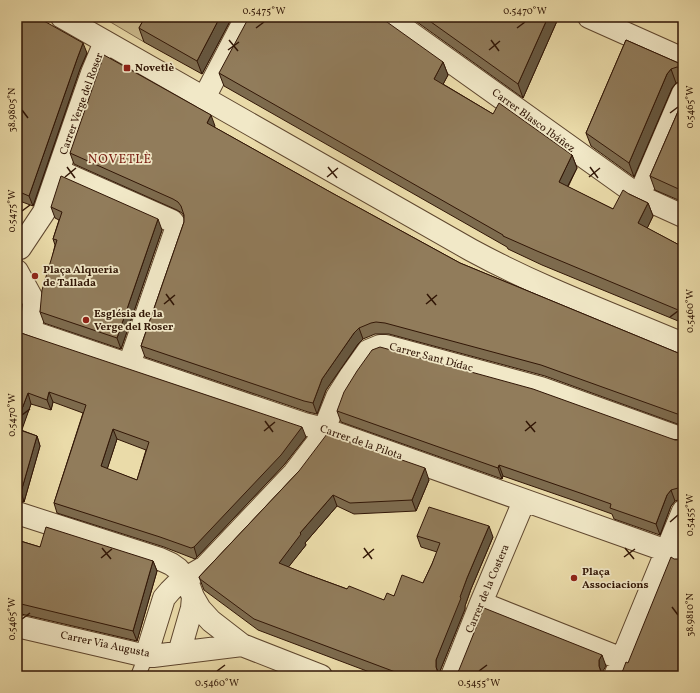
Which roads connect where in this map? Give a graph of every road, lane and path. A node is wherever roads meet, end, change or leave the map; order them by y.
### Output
1 (257, 17) edge
2 (388, 17) edge
3 (588, 17) edge
4 (68, 18) edge
5 (105, 42) junction
6 (683, 59) edge
7 (683, 93) edge
8 (204, 98) junction
9 (58, 171) junction
10 (639, 196) junction
11 (683, 216) edge
12 (19, 247) edge
13 (17, 271) edge
14 (683, 344) edge
15 (129, 365) junction
16 (324, 429) junction
17 (683, 439) edge
18 (524, 501) junction
19 (683, 511) edge
20 (17, 513) edge
21 (675, 555) edge
22 (189, 587) junction
23 (481, 603) junction
24 (17, 626) edge
25 (242, 645) junction
26 (178, 653) junction
27 (146, 656) junction
28 (619, 667) edge
29 (138, 676) edge
30 (321, 676) edge
31 (452, 676) edge

1 - 8 street
2 - 10 street, Carrer Blasco Ibáñez
3 - 6 street
4 - 5 street
5 - 8 street
5 - 9 street, Carrer Verge del Roser
7 - 10 street
8 - 14 street
9 - 12 street, Carrer Verge del Roser
9 - 15 street
10 - 11 street, Carrer Blasco Ibáñez
12 - 13 street
13 - 15 street, Carrer de la Pilota
15 - 16 street, Carrer de la Pilota
16 - 17 street, Carrer Sant Dídac
16 - 18 street, Carrer de la Pilota
16 - 22 street, Carrer Sant Dídac
18 - 21 street, Carrer de la Pilota
18 - 23 street, Carrer de la Costera
19 - 21 street
20 - 22 street
21 - 28 street
22 - 25 street
22 - 26 street
22 - 27 street, Carrer Sant Dídac
23 - 28 street
23 - 31 street, Carrer de la Costera
24 - 27 street, Carrer Via Augusta
25 - 26 street, Carrer Via Augusta
25 - 30 street
26 - 27 street, Carrer Via Augusta
27 - 29 lane

